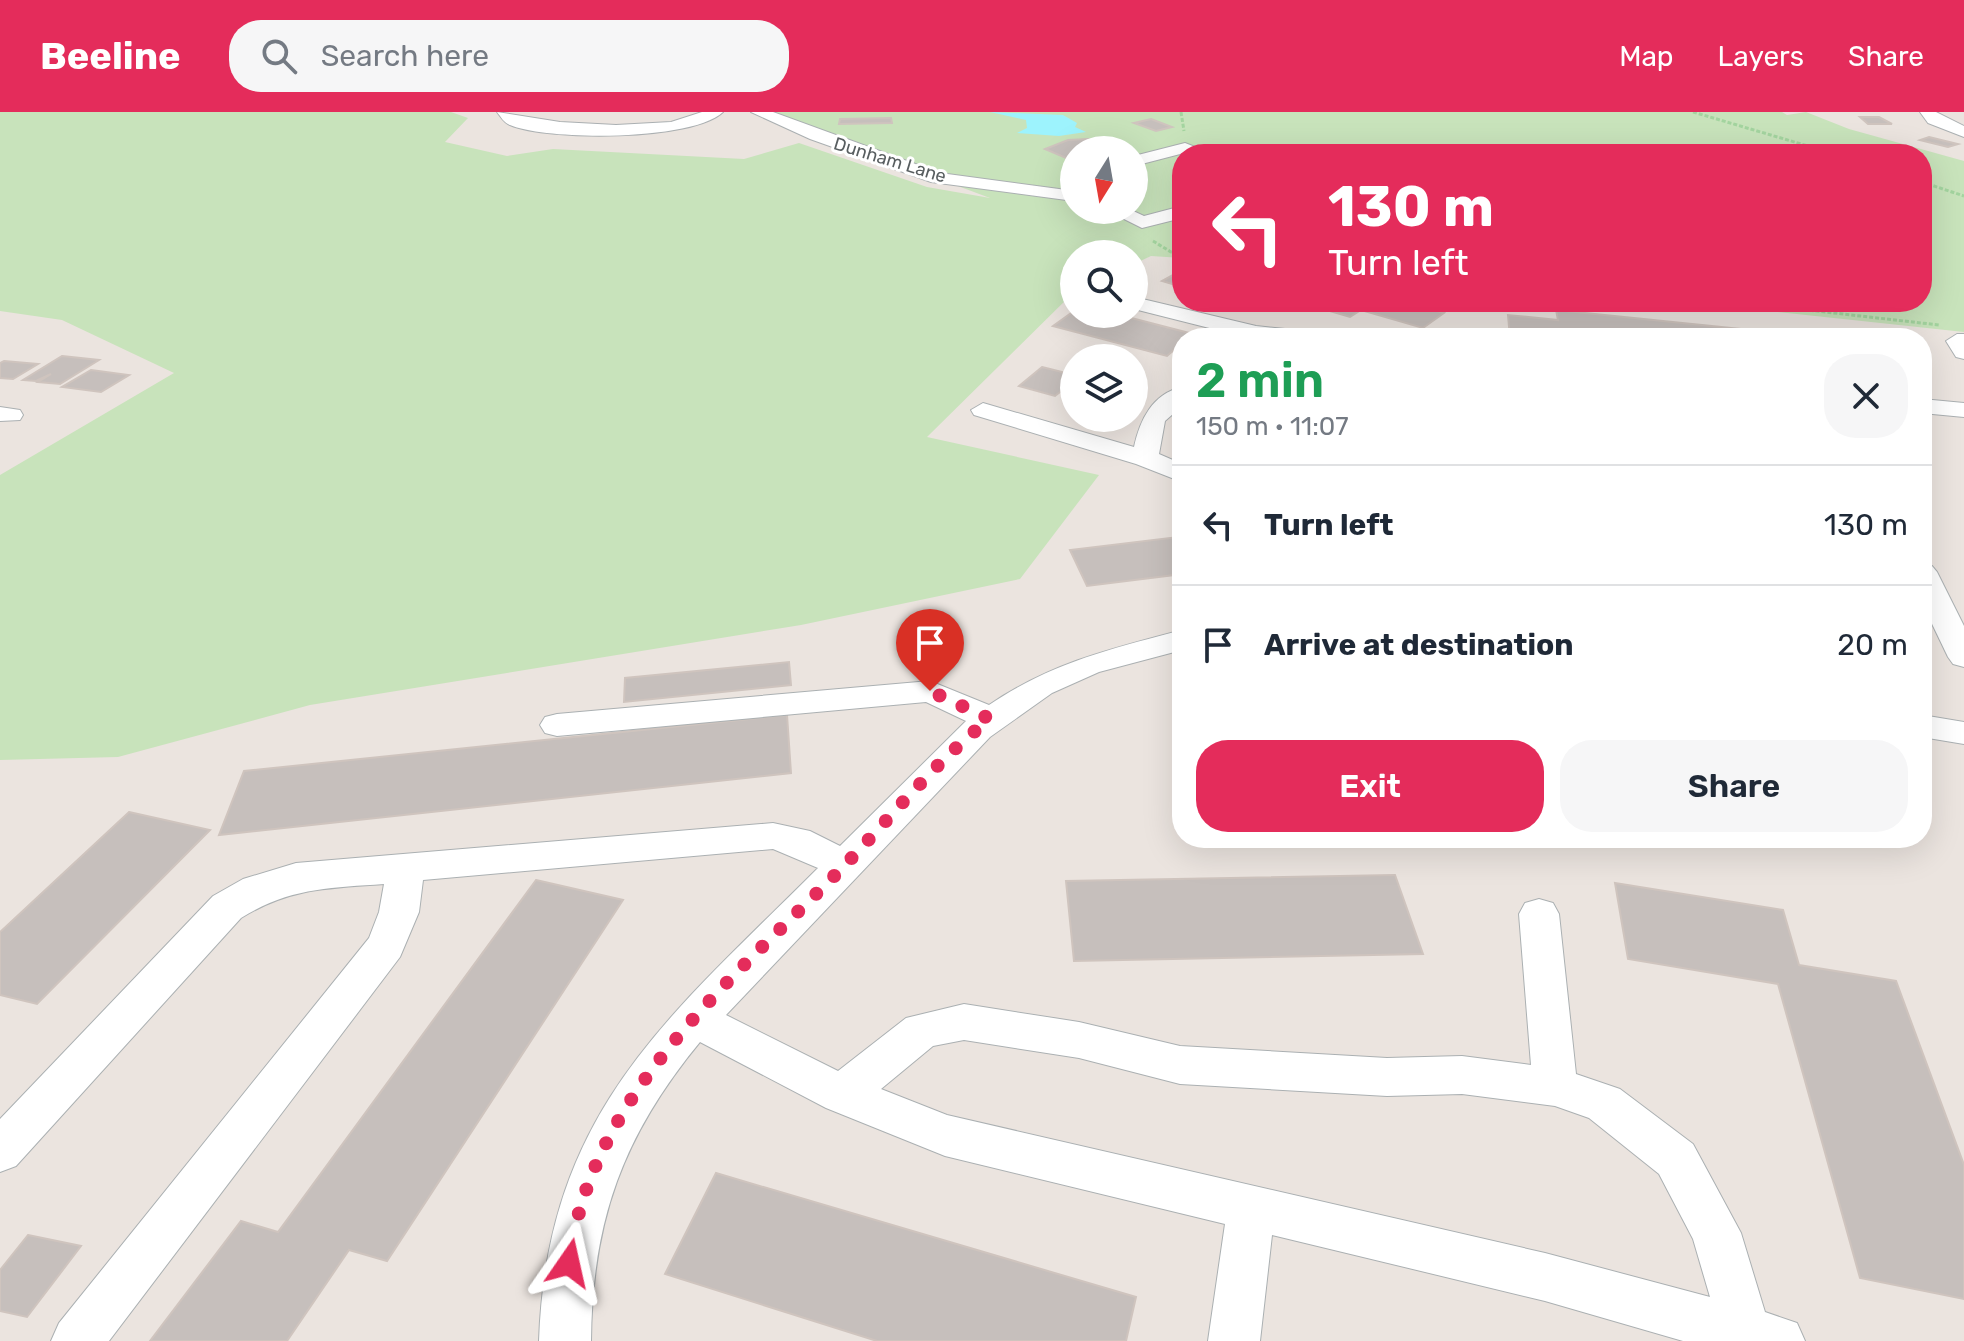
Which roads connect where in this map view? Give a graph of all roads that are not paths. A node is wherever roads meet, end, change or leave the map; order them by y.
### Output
1 (505, 112) edge
2 (715, 112) edge
3 (759, 112) edge
4 (1928, 112) edge
5 (1964, 132) edge
6 (1172, 151) edge
7 (1148, 157) edge
8 (1060, 180) edge
9 (1021, 190) junction
10 (1060, 194) edge
11 (1172, 214) edge
12 (1148, 220) edge
13 (1148, 307) edge
14 (1226, 328) edge
15 (1956, 334) edge
16 (1964, 352) edge
17 (1172, 402) edge
18 (1932, 407) edge
19 (983, 410) dead end
20 (1964, 410) edge
21 (1145, 458) junction
22 (1172, 470) edge
23 (1932, 592) edge
24 (1172, 643) edge
25 (1964, 657) edge
26 (990, 719) junction
27 (557, 725) dead end
28 (1932, 728) edge
29 (1964, 733) edge
30 (844, 865) junction
31 (405, 868) junction
32 (1539, 914) dead end
33 (694, 1019) junction
34 (1555, 1087) junction
35 (842, 1094) junction
36 (0, 1151) edge
37 (1251, 1209) junction
38 (1762, 1337) edge
39 (77, 1341) edge
40 (565, 1341) edge
41 (1234, 1341) edge

1 - 2 street
3 - 9 street, Dunham Lane
4 - 5 street
6 - 7 street
8 - 9 street
9 - 10 street, Dunham Lane
11 - 12 street
13 - 14 street
15 - 16 street
17 - 21 street
18 - 20 street
19 - 21 street
21 - 22 street
23 - 25 street
24 - 26 street
26 - 27 street
26 - 30 street
28 - 29 street
30 - 31 street
30 - 33 street
31 - 36 street
31 - 39 street
32 - 34 street
33 - 35 street
33 - 40 street
34 - 35 street
34 - 38 street
35 - 37 street
37 - 38 street
37 - 41 street

